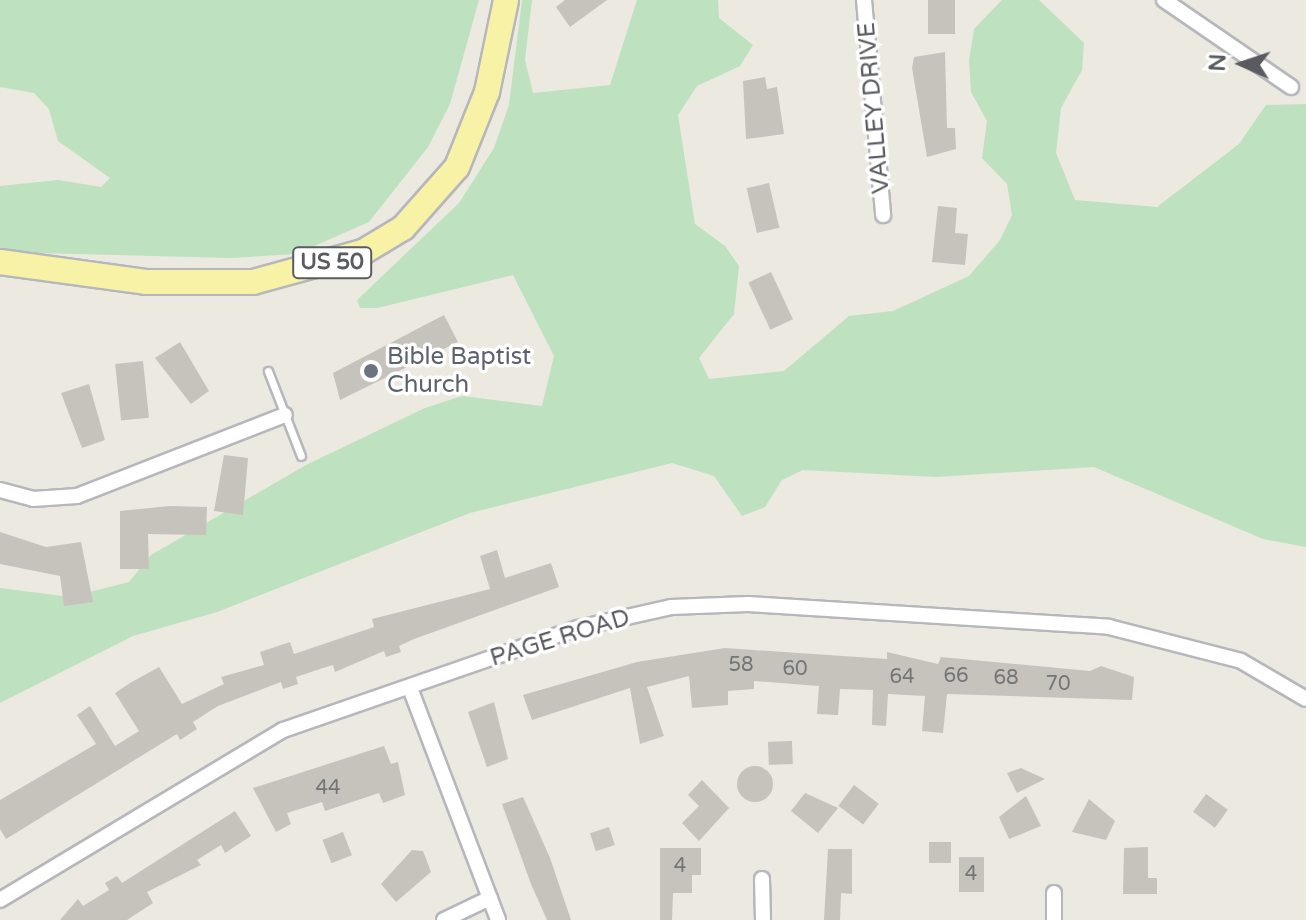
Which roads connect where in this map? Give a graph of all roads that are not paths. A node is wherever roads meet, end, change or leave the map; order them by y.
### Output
1 (506, 0) edge
2 (864, 0) edge
3 (1164, 0) edge
4 (1291, 87) dead end
5 (883, 215) dead end
6 (0, 262) edge
7 (268, 371) dead end
8 (285, 415) junction
9 (301, 456) dead end
10 (0, 490) edge
11 (410, 688) junction
12 (1306, 699) edge
13 (762, 879) dead end
14 (1054, 893) dead end
15 (490, 898) junction
16 (0, 900) edge
17 (444, 920) edge
18 (498, 920) edge
19 (763, 920) edge
20 (1054, 920) edge

1 - 6 main road, US 50
2 - 5 street, VALLEY DRIVE
3 - 4 street
7 - 8 lane
8 - 9 lane
8 - 10 street
11 - 12 street, PAGE ROAD
11 - 15 street
11 - 16 street, PAGE ROAD
13 - 19 street
14 - 20 street
15 - 17 street
15 - 18 street

